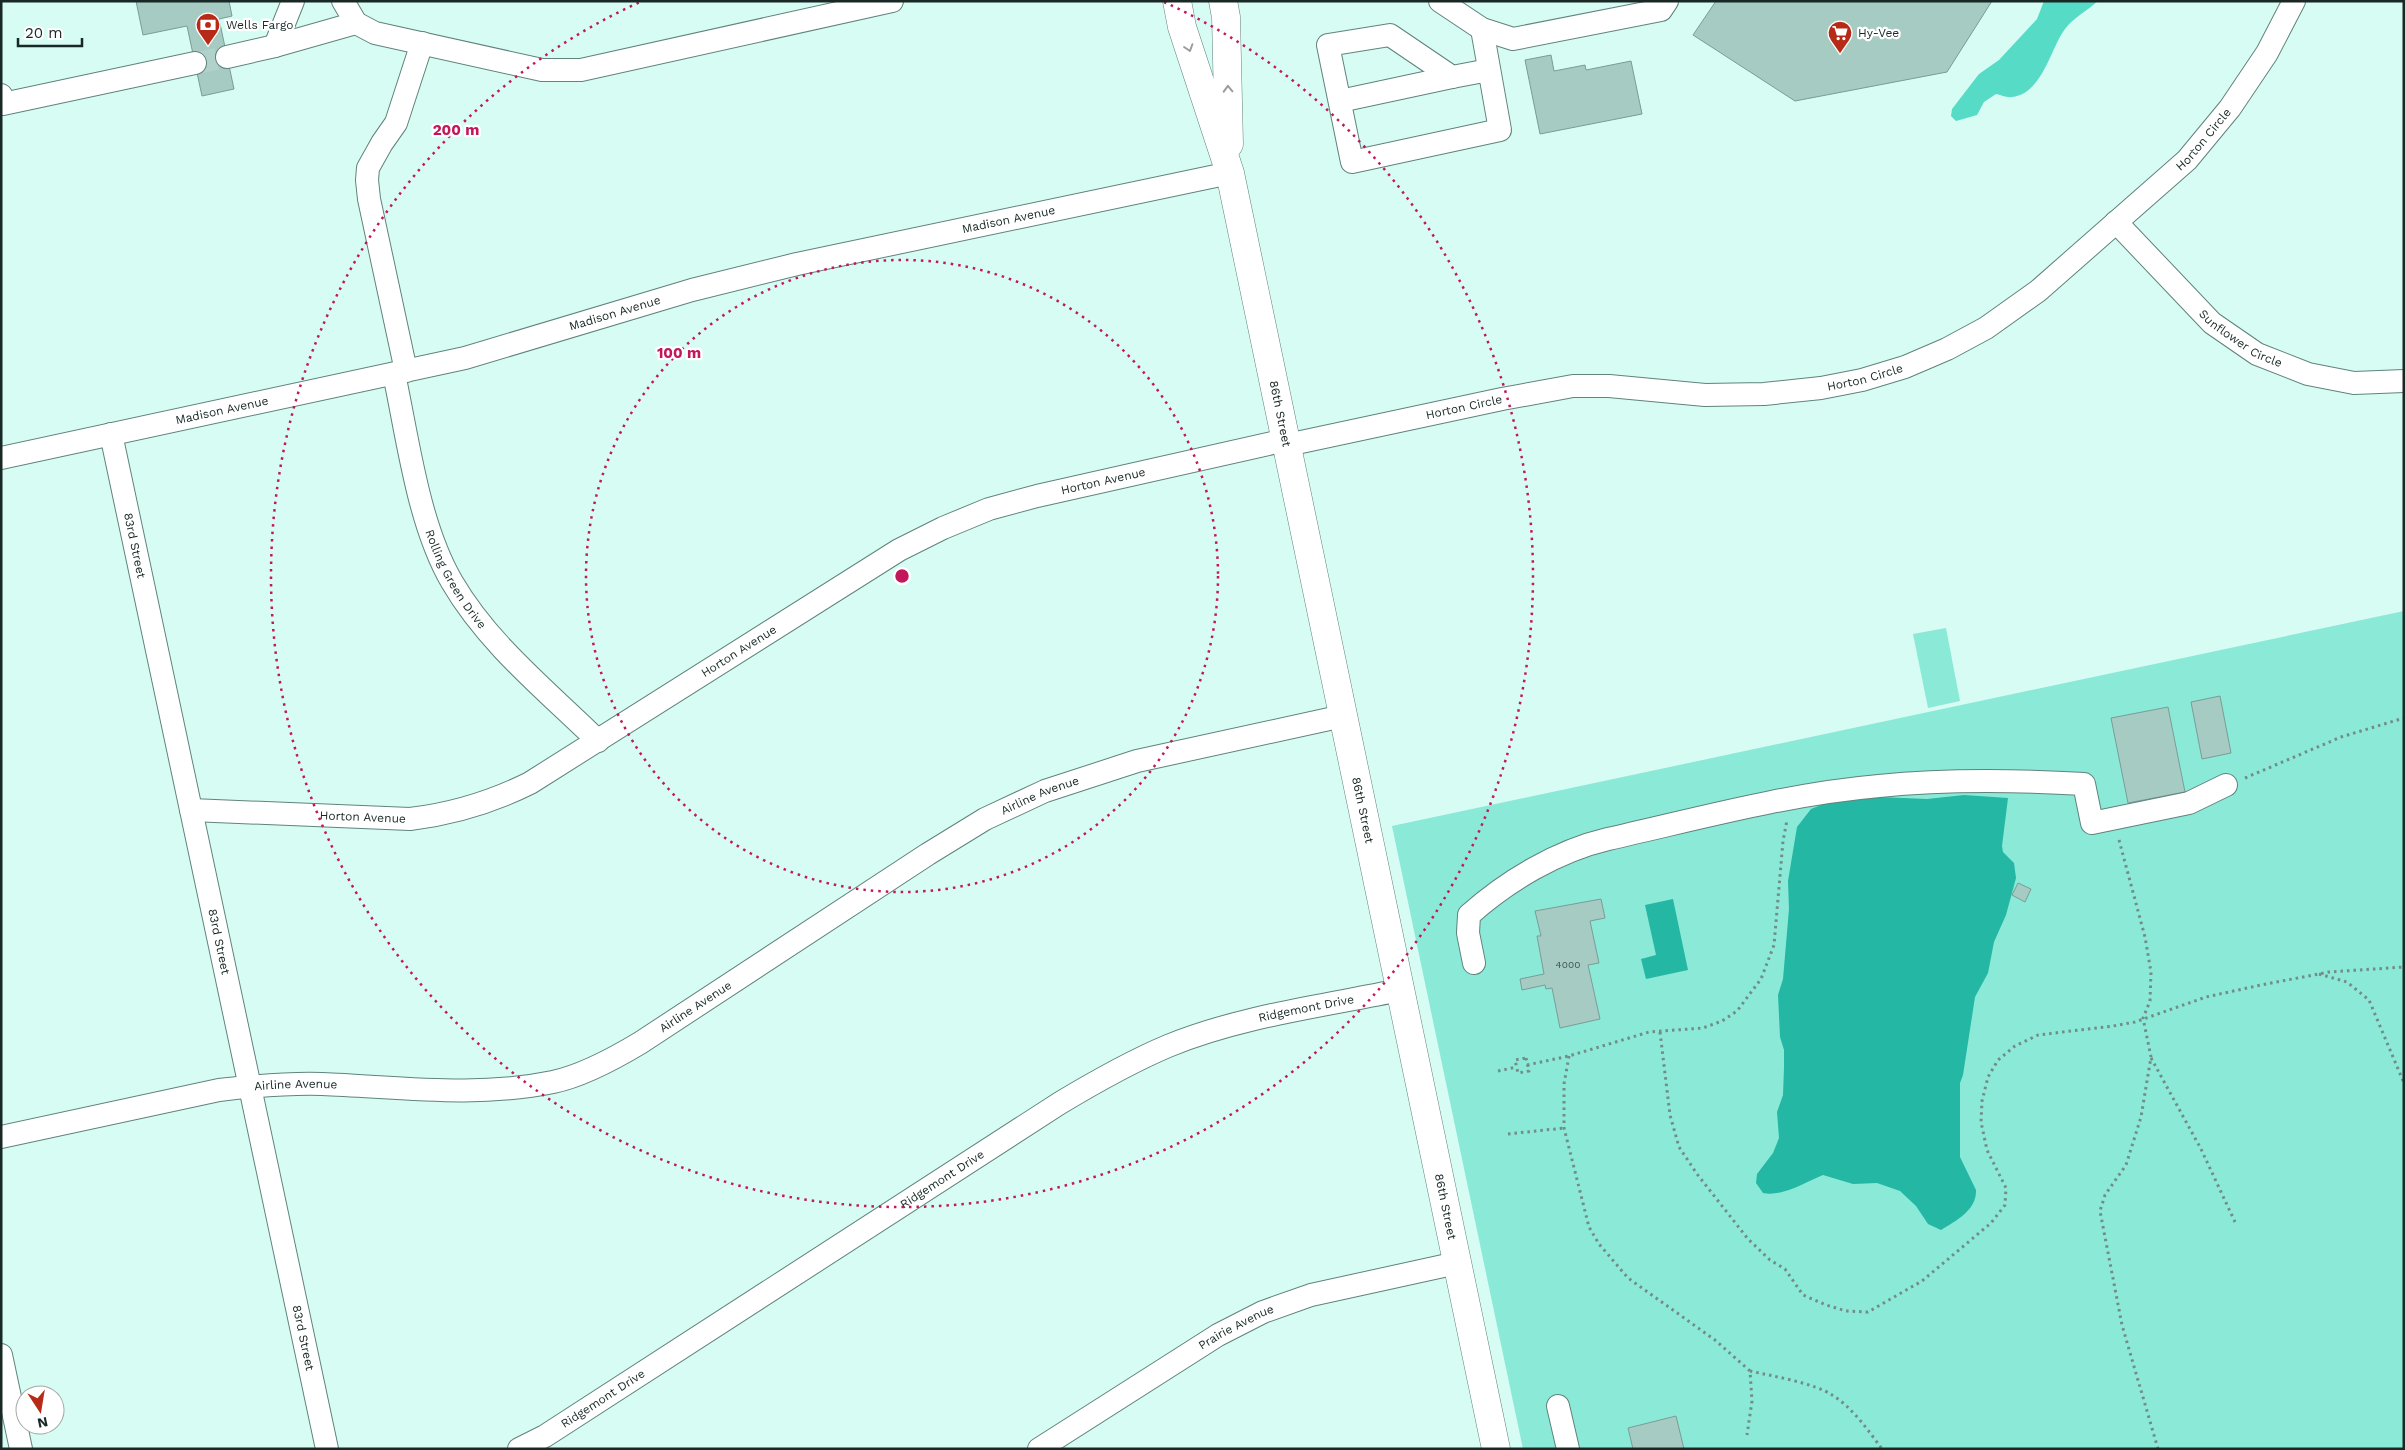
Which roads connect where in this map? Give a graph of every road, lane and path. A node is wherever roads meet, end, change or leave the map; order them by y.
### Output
1 (343, 1) edge
2 (892, 1) edge
3 (1177, 1) edge
4 (1223, 1) edge
5 (1440, 1) edge
6 (1667, 1) edge
7 (2294, 1) edge
8 (290, 4) edge
9 (356, 23) junction
10 (1482, 28) junction
11 (422, 44) junction
12 (275, 46) junction
13 (227, 56) tunnel mouth
14 (195, 63) tunnel mouth
15 (1489, 70) junction
16 (1452, 77) junction
17 (1, 95) edge
18 (1340, 101) junction
19 (1230, 173) junction
20 (2116, 222) junction
21 (400, 372) junction
22 (2404, 380) edge
23 (111, 434) junction
24 (1286, 443) junction
25 (1, 458) edge
26 (1343, 716) junction
27 (2404, 718) edge
28 (598, 741) junction
29 (2226, 785) joint
30 (1802, 797) junction
31 (191, 810) junction
32 (2119, 839) dead end
33 (1474, 963) dead end
34 (2404, 967) edge
35 (2318, 974) junction
36 (1400, 990) junction
37 (2143, 1018) junction
38 (1660, 1032) junction
39 (1569, 1056) junction
40 (2151, 1057) junction
41 (1527, 1065) junction
42 (1517, 1067) junction
43 (1498, 1071) dead end
44 (2404, 1084) edge
45 (250, 1086) junction
46 (1564, 1128) junction
47 (1508, 1134) dead end
48 (1, 1137) edge
49 (2235, 1222) dead end
50 (1457, 1263) junction
51 (1, 1355) edge
52 (1750, 1371) junction
53 (1558, 1406) dead end
54 (1747, 1436) dead end
55 (21, 1449) edge
56 (328, 1449) edge
57 (519, 1449) edge
58 (1039, 1449) edge
59 (1496, 1449) edge
60 (1568, 1449) edge
61 (1882, 1449) edge
62 (2158, 1449) edge

1 - 9 street
2 - 11 street
3 -> 19 main road, 86th Street
19 -> 4 main road, 86th Street
5 - 10 street
6 - 10 street
7 - 20 street, Horton Circle
8 - 12 street
9 - 11 street
9 - 12 street
10 - 15 street
11 - 21 street, Rolling Green Drive
12 - 13 street
14 - 17 street
15 - 16 street
15 - 18 street
16 - 18 street
16 - 18 street
19 - 21 street, Madison Avenue
19 - 24 main road, 86th Street
20 - 22 street, Sunflower Circle
20 - 24 street, Horton Circle
21 - 23 street, Madison Avenue
21 - 28 street, Rolling Green Drive
23 - 25 street, Madison Avenue
23 - 31 street, 83rd Street
24 - 26 main road, 86th Street
24 - 28 street, Horton Avenue
26 - 36 main road, 86th Street
26 - 45 street, Airline Avenue
27 - 29 path
28 - 31 street, Horton Avenue
29 - 30 street
30 - 33 street
30 - 38 path
31 - 45 street, 83rd Street
32 - 37 path
34 - 35 path
35 - 37 path
35 - 44 path
36 - 50 main road, 86th Street
36 - 57 street, Ridgemont Drive
37 - 38 path
37 - 40 path
38 - 39 path
39 - 41 path
39 - 46 path
40 - 49 path
40 - 62 path
41 - 42 path
41 - 42 path
42 - 43 path
45 - 48 street, Airline Avenue
45 - 56 street, 83rd Street
46 - 47 path
46 - 52 path
50 - 58 street, Prairie Avenue
50 - 59 main road, 86th Street
51 - 55 street
52 - 54 path
52 - 61 path
53 - 60 street

